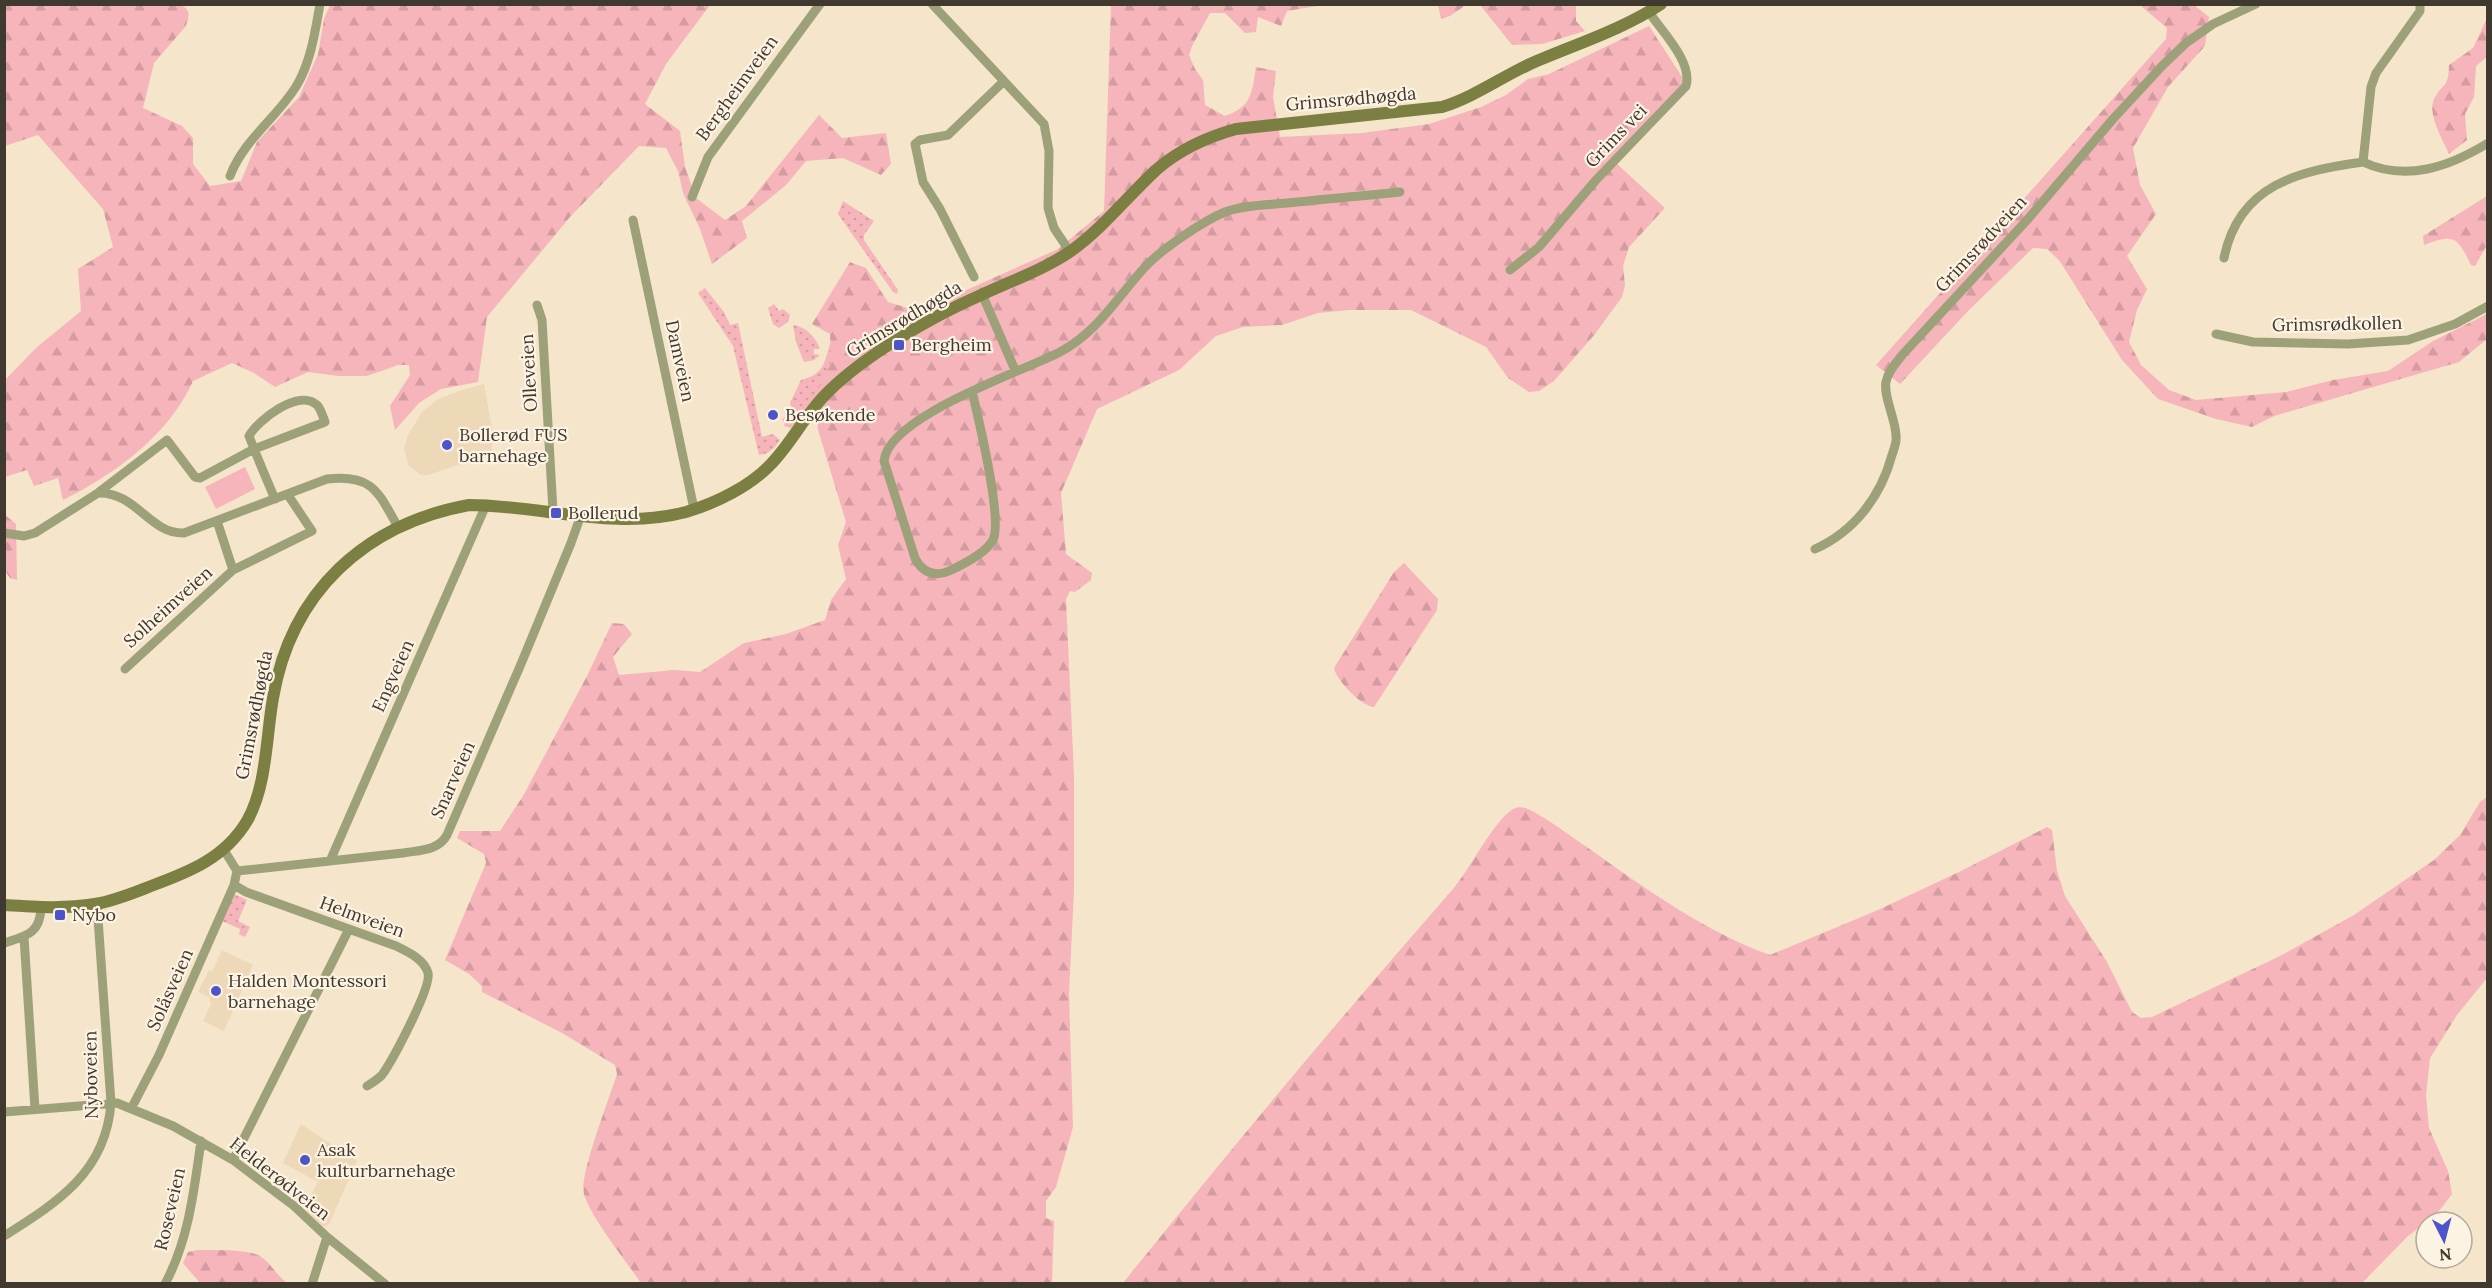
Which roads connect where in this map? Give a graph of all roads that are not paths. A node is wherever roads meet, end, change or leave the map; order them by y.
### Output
1 (320, 4) edge
2 (820, 4) edge
3 (932, 4) edge
4 (1661, 4) edge
5 (2256, 4) edge
6 (2420, 4) edge
7 (1649, 12) junction
8 (1004, 81) junction
9 (2487, 143) edge
10 (2363, 162) junction
11 (230, 176) dead end
12 (1400, 192) dead end
13 (692, 197) dead end
14 (633, 219) dead end
15 (1070, 252) junction
16 (2224, 258) dead end
17 (1510, 270) dead end
18 (974, 277) dead end
19 (982, 294) junction
20 (537, 305) dead end
21 (2487, 306) edge
22 (2216, 334) dead end
23 (1015, 370) junction
24 (972, 391) junction
25 (254, 449) junction
26 (98, 493) junction
27 (288, 495) junction
28 (275, 499) junction
29 (486, 505) junction
30 (694, 509) junction
31 (553, 511) junction
32 (580, 515) junction
33 (217, 521) junction
34 (398, 527) junction
35 (4, 533) edge
36 (1815, 549) dead end
37 (233, 570) junction
38 (125, 669) dead end
39 (224, 850) junction
40 (330, 861) junction
41 (237, 871) junction
42 (234, 885) junction
43 (97, 904) junction
44 (4, 905) edge
45 (41, 908) junction
46 (349, 929) junction
47 (24, 937) junction
48 (4, 943) edge
49 (367, 1086) dead end
50 (111, 1103) junction
51 (132, 1107) junction
52 (34, 1109) junction
53 (4, 1112) edge
54 (201, 1141) junction
55 (233, 1160) junction
56 (4, 1236) edge
57 (327, 1237) junction
58 (165, 1284) edge
59 (312, 1284) edge
60 (384, 1284) edge

1 - 11 street
2 - 13 street, Bergheimveien
3 - 8 street
4 - 7 main road, Grimsrødhøgda
5 - 36 street, Grimsrødveien
6 - 10 street
7 - 15 main road, Grimsrødhøgda
7 - 17 street, Grims vei
8 - 15 street
8 - 18 street
9 - 10 street
10 - 16 street
12 - 23 street
14 - 30 street, Damveien
15 - 19 main road, Grimsrødhøgda
19 - 23 street
19 - 30 main road, Grimsrødhøgda
20 - 31 street, Olleveien
21 - 22 street, Grimsrødkollen
23 - 24 street
24 - 24 street
25 - 25 street
25 - 26 street
25 - 28 street
26 - 33 street
26 - 35 street
27 - 28 street
27 - 34 street
27 - 37 street, Solheimveien
28 - 33 street
29 - 31 main road, Grimsrødhøgda
29 - 34 main road, Grimsrødhøgda
29 - 40 street, Engveien
30 - 32 main road, Grimsrødhøgda
31 - 32 main road, Grimsrødhøgda
32 - 40 street, Snarveien
33 - 37 street, Solheimveien
34 - 39 main road, Grimsrødhøgda
37 - 38 street, Solheimveien
39 - 41 street
39 - 43 main road, Grimsrødhøgda
40 - 41 street, Snarveien
41 - 42 street
42 - 46 street, Helmveien
42 - 51 street, Solåsveien
43 - 45 main road, Grimsrødhøgda
43 - 50 street, Nyboveien
44 - 45 main road, Grimsrødhøgda
45 - 47 street
46 - 49 street, Helmveien
46 - 55 street
47 - 48 street
47 - 52 street
50 - 51 street, Helderødveien
50 - 52 street, Helderødveien
50 - 56 street, Nyboveien
51 - 54 street, Helderødveien
52 - 53 street, Helderødveien
54 - 55 street, Helderødveien
54 - 58 street, Roseveien
55 - 57 street, Helderødveien
57 - 59 street
57 - 60 street, Helderødveien

